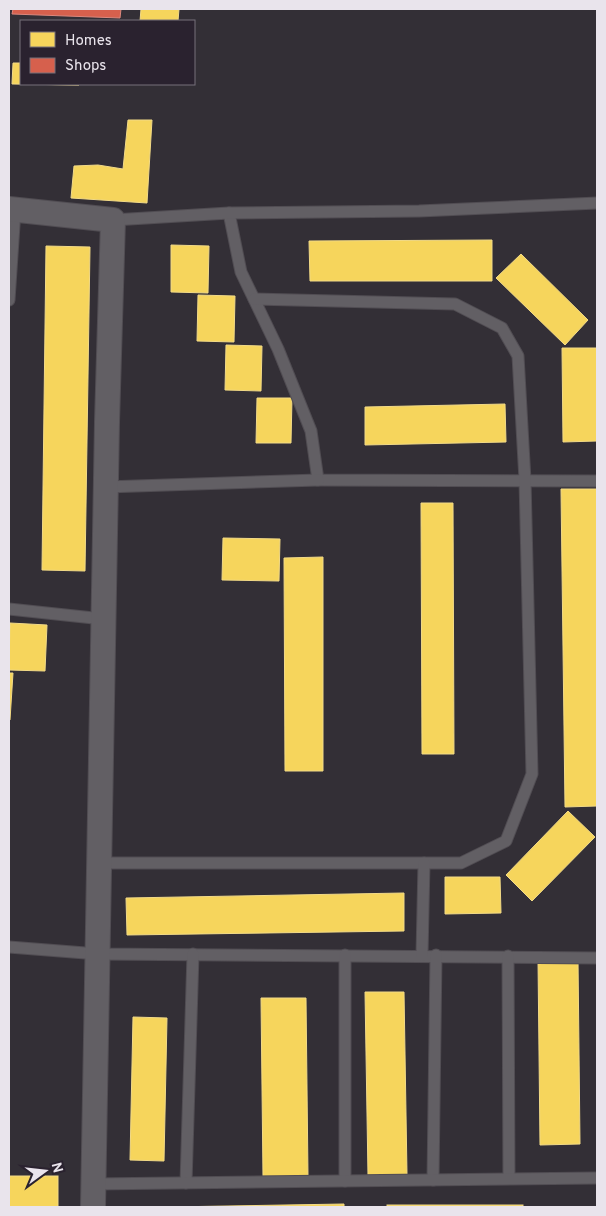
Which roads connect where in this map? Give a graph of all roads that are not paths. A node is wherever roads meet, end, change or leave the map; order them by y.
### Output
1 (597, 203) edge
2 (12, 209) edge
3 (229, 213) junction
4 (113, 220) junction
5 (254, 299) junction
6 (9, 300) edge
7 (318, 480) junction
8 (526, 480) junction
9 (597, 481) edge
10 (106, 487) junction
11 (9, 609) edge
12 (104, 619) junction
13 (99, 863) junction
14 (424, 863) junction
15 (9, 947) edge
16 (98, 954) junction
17 (193, 954) junction
18 (346, 955) junction
19 (436, 955) junction
20 (422, 956) junction
21 (508, 956) junction
22 (597, 958) edge
23 (509, 1178) junction
24 (597, 1178) edge
25 (433, 1180) junction
26 (346, 1181) junction
27 (186, 1183) junction
28 (93, 1196) edge

1 - 3 lane
2 - 4 street
2 - 6 lane
3 - 4 lane
3 - 5 lane
4 - 10 street
5 - 7 lane
5 - 8 lane
7 - 8 lane
7 - 10 lane
8 - 9 lane
8 - 14 lane
10 - 12 street
11 - 12 lane
12 - 13 street
13 - 14 lane
13 - 16 street
14 - 20 lane
15 - 16 lane
16 - 17 lane
16 - 28 street
17 - 18 lane
17 - 27 lane
18 - 20 lane
18 - 26 lane
19 - 20 lane
19 - 21 lane
19 - 25 lane
21 - 22 lane
21 - 23 lane
23 - 24 lane
23 - 25 lane
25 - 26 lane
26 - 27 lane
27 - 28 lane

